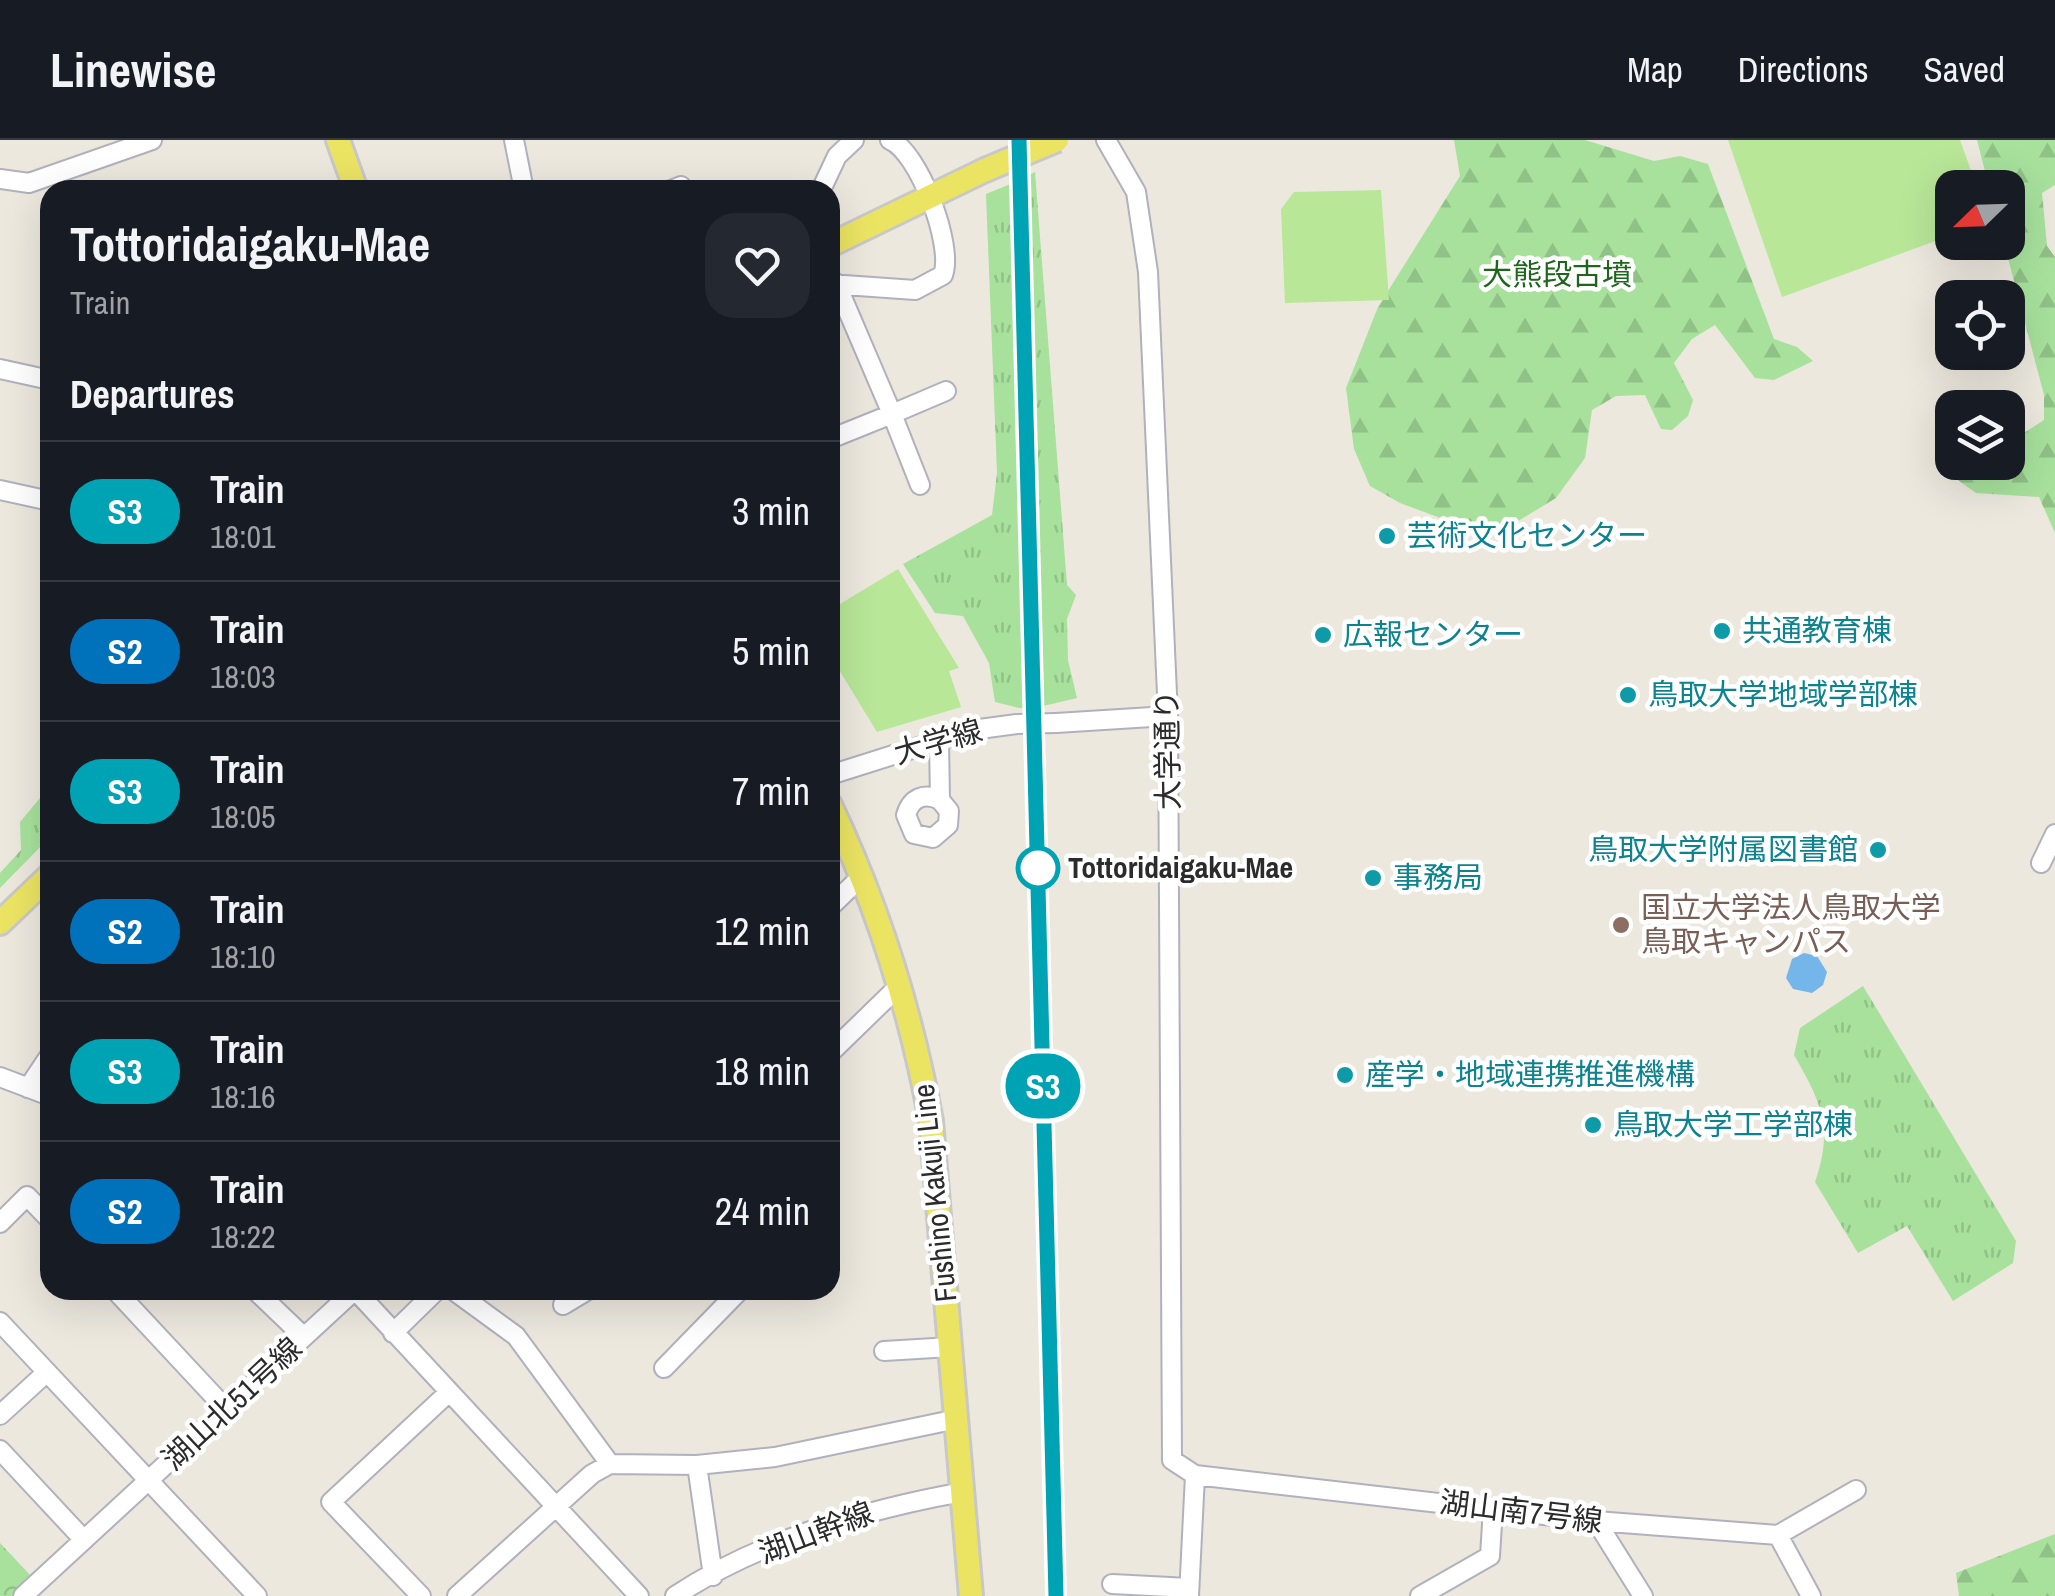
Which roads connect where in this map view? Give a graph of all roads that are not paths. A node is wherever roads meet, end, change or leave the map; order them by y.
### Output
1 (152, 140) edge
2 (338, 140) edge
3 (514, 140) edge
4 (854, 140) edge
5 (890, 140) edge
6 (1057, 140) edge
7 (1106, 140) edge
8 (110, 147) edge
9 (0, 179) edge
10 (352, 180) edge
11 (522, 180) edge
12 (826, 180) edge
13 (928, 194) junction
14 (840, 240) edge
15 (840, 285) edge
16 (840, 299) edge
17 (0, 369) edge
18 (40, 378) edge
19 (946, 391) dead end
20 (892, 414) junction
21 (840, 436) edge
22 (920, 486) dead end
23 (0, 490) edge
24 (40, 500) edge
25 (1168, 716) junction
26 (939, 740) junction
27 (840, 772) edge
28 (940, 800) dead end
29 (840, 827) edge
30 (2055, 834) edge
31 (2041, 863) dead end
32 (862, 876) junction
33 (40, 885) edge
34 (840, 897) edge
35 (0, 923) edge
36 (899, 986) junction
37 (840, 1043) edge
38 (40, 1070) edge
39 (0, 1077) edge
40 (28, 1088) junction
41 (40, 1092) edge
42 (40, 1210) edge
43 (0, 1223) edge
44 (129, 1300) edge
45 (266, 1300) edge
46 (345, 1300) edge
47 (365, 1300) edge
48 (426, 1300) edge
49 (467, 1300) edge
50 (571, 1300) edge
51 (730, 1300) edge
52 (563, 1305) dead end
53 (0, 1322) edge
54 (393, 1333) junction
55 (304, 1337) junction
56 (951, 1347) junction
57 (884, 1351) dead end
58 (664, 1368) dead end
59 (47, 1372) junction
60 (448, 1394) junction
61 (226, 1409) junction
62 (0, 1415) edge
63 (957, 1419) junction
64 (0, 1450) edge
65 (610, 1464) junction
66 (698, 1465) junction
67 (1195, 1475) junction
68 (149, 1481) junction
69 (1856, 1490) dead end
70 (963, 1492) junction
71 (1493, 1508) junction
72 (556, 1510) junction
73 (1596, 1521) junction
74 (1778, 1535) junction
75 (84, 1540) junction
76 (713, 1576) junction
77 (1112, 1584) dead end
78 (1189, 1592) edge
79 (249, 1593) edge
80 (1431, 1593) edge
81 (22, 1596) edge
82 (421, 1596) edge
83 (457, 1596) edge
84 (640, 1596) edge
85 (675, 1596) edge
86 (971, 1596) edge
87 (1644, 1596) edge
88 (1811, 1596) edge

1 - 8 street
2 - 10 main road
3 - 11 street
4 - 12 street
5 - 13 street
6 - 13 main road, bridge
7 - 25 street, 大学通り
8 - 9 street
13 - 14 main road
13 - 15 street
16 - 20 street
17 - 18 street
19 - 20 street
20 - 21 street
20 - 22 street
23 - 24 street
25 - 26 street, 大学線, bridge
25 - 67 street, 大学通り
26 - 27 street, 大学線
26 - 28 street
29 - 32 main road, Fushino Kakuji Line
30 - 31 street
32 - 34 street
32 - 36 main road, Fushino Kakuji Line
33 - 35 main road
36 - 37 street
36 - 56 main road, Fushino Kakuji Line
38 - 40 street
39 - 40 street
40 - 41 street
42 - 43 street
44 - 61 street
45 - 55 street
46 - 55 street, 湖山北51号線
47 - 54 street, 湖山北51号線
48 - 54 street
49 - 65 street
50 - 52 street
51 - 58 street
53 - 59 street
54 - 60 street, 湖山北51号線
55 - 61 street, 湖山北51号線
56 - 57 street
56 - 63 main road, Fushino Kakuji Line
59 - 62 street
59 - 68 street
60 - 72 street, 湖山北51号線
60 - 82 street
61 - 68 street, 湖山北51号線
63 - 66 street
63 - 70 main road, Fushino Kakuji Line
64 - 75 street
65 - 66 street
65 - 72 street
66 - 76 street
67 - 71 street, 湖山南7号線
67 - 78 street
68 - 75 street, 湖山北51号線
68 - 79 street
69 - 74 street
70 - 76 street, 湖山幹線
70 - 86 main road, Fushino Kakuji Line
71 - 73 street, 湖山南7号線
71 - 80 street
72 - 83 street
72 - 84 street, 湖山北51号線
73 - 74 street, 湖山南7号線
73 - 87 street
74 - 88 street
75 - 81 street, 湖山北51号線
76 - 85 street, 湖山幹線
77 - 78 street

